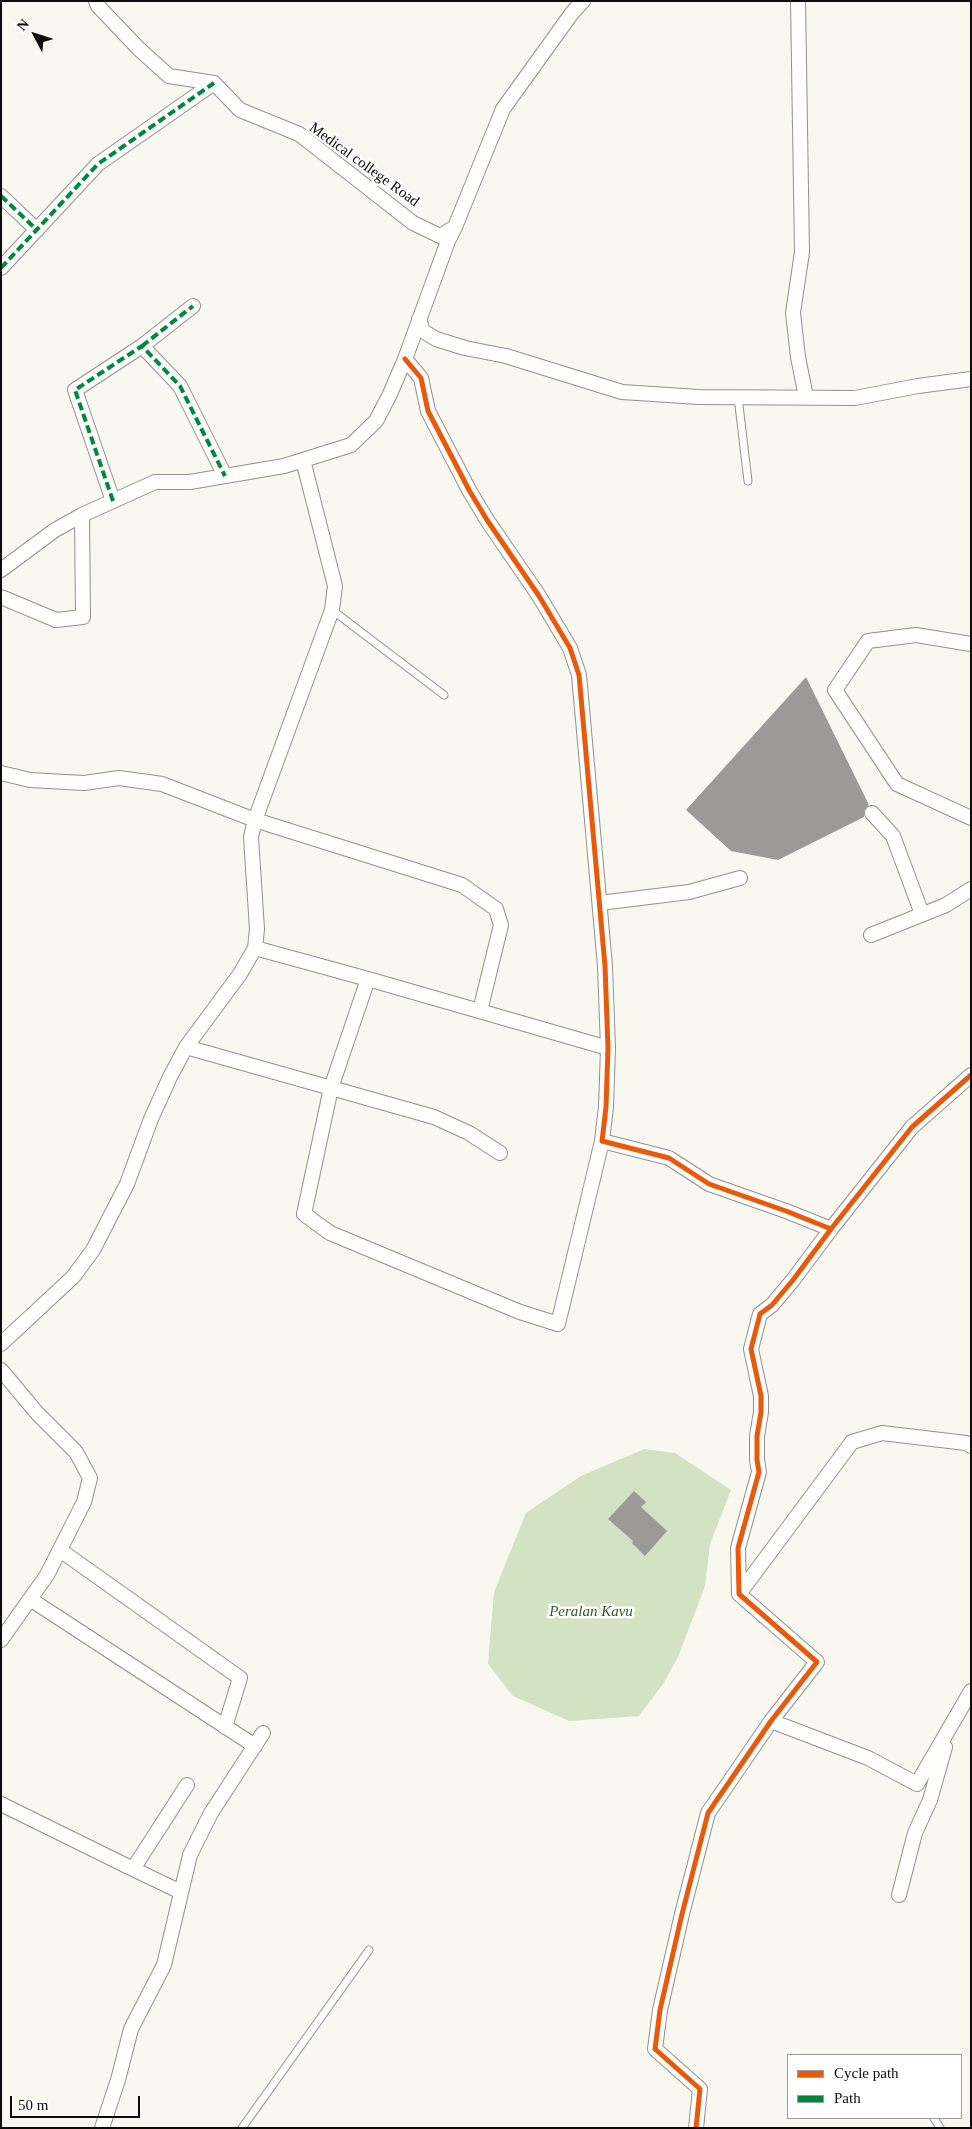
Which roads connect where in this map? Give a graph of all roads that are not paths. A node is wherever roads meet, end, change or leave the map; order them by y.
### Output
1 (96, 1) edge
2 (583, 1) edge
3 (798, 1) edge
4 (214, 83) junction
5 (1, 196) edge
6 (455, 227) junction
7 (37, 230) junction
8 (1, 268) edge
9 (192, 306) dead end
10 (419, 319) junction
11 (142, 346) junction
12 (405, 359) junction
13 (971, 379) edge
14 (738, 397) junction
15 (806, 397) junction
16 (303, 460) junction
17 (225, 476) junction
18 (748, 481) dead end
19 (114, 500) junction
20 (82, 515) junction
21 (1, 570) edge
22 (1, 596) edge
23 (332, 610) junction
24 (971, 644) edge
25 (444, 695) dead end
26 (1, 773) edge
27 (872, 813) dead end
28 (971, 818) edge
29 (255, 820) junction
30 (740, 878) dead end
31 (971, 889) edge
32 (600, 903) junction
33 (922, 914) junction
34 (871, 935) dead end
35 (255, 948) junction
36 (368, 978) junction
37 (480, 1012) junction
38 (186, 1047) junction
39 (608, 1048) junction
40 (969, 1080) edge
41 (331, 1088) junction
42 (602, 1141) junction
43 (500, 1153) dead end
44 (831, 1229) junction
45 (1, 1344) edge
46 (1, 1370) edge
47 (969, 1442) edge
48 (60, 1550) junction
49 (739, 1594) junction
50 (30, 1599) junction
51 (1, 1640) edge
52 (971, 1691) edge
53 (771, 1721) junction
54 (225, 1726) junction
55 (949, 1732) junction
56 (263, 1733) dead end
57 (254, 1746) junction
58 (187, 1785) dead end
59 (1, 1804) edge
60 (133, 1869) junction
61 (181, 1892) junction
62 (899, 1895) dead end
63 (369, 1950) dead end
64 (102, 2128) edge
65 (242, 2128) edge
66 (696, 2128) edge

1 - 4 street
2 - 6 street
3 - 15 street
4 - 6 street, Medical college Road
4 - 7 street
5 - 7 street
6 - 10 street
7 - 8 street
9 - 11 street
10 - 12 street
10 - 14 street
11 - 17 street
11 - 19 street
12 - 16 street
12 - 32 street
13 - 15 street
14 - 15 street
14 - 18 lane
16 - 17 street
16 - 23 street
17 - 19 street
19 - 20 street
20 - 21 street
20 - 22 street
23 - 25 lane
23 - 29 street
24 - 28 street
26 - 29 street
27 - 33 street
29 - 35 street
29 - 37 street
30 - 32 street
31 - 33 street
32 - 39 street
33 - 34 street
35 - 36 street
35 - 38 street
36 - 37 street
36 - 41 street
37 - 39 street
38 - 41 street
38 - 45 street
39 - 42 street
40 - 44 street
41 - 42 street
41 - 43 street
42 - 44 street
44 - 49 street
46 - 48 street
47 - 49 street
48 - 50 street
48 - 54 street
49 - 53 street
50 - 51 street
50 - 54 street
52 - 55 street
53 - 55 street
53 - 66 street
54 - 57 street
55 - 62 street
56 - 57 street
57 - 61 street
58 - 60 street
59 - 60 street
60 - 61 street
61 - 64 street
63 - 65 lane

